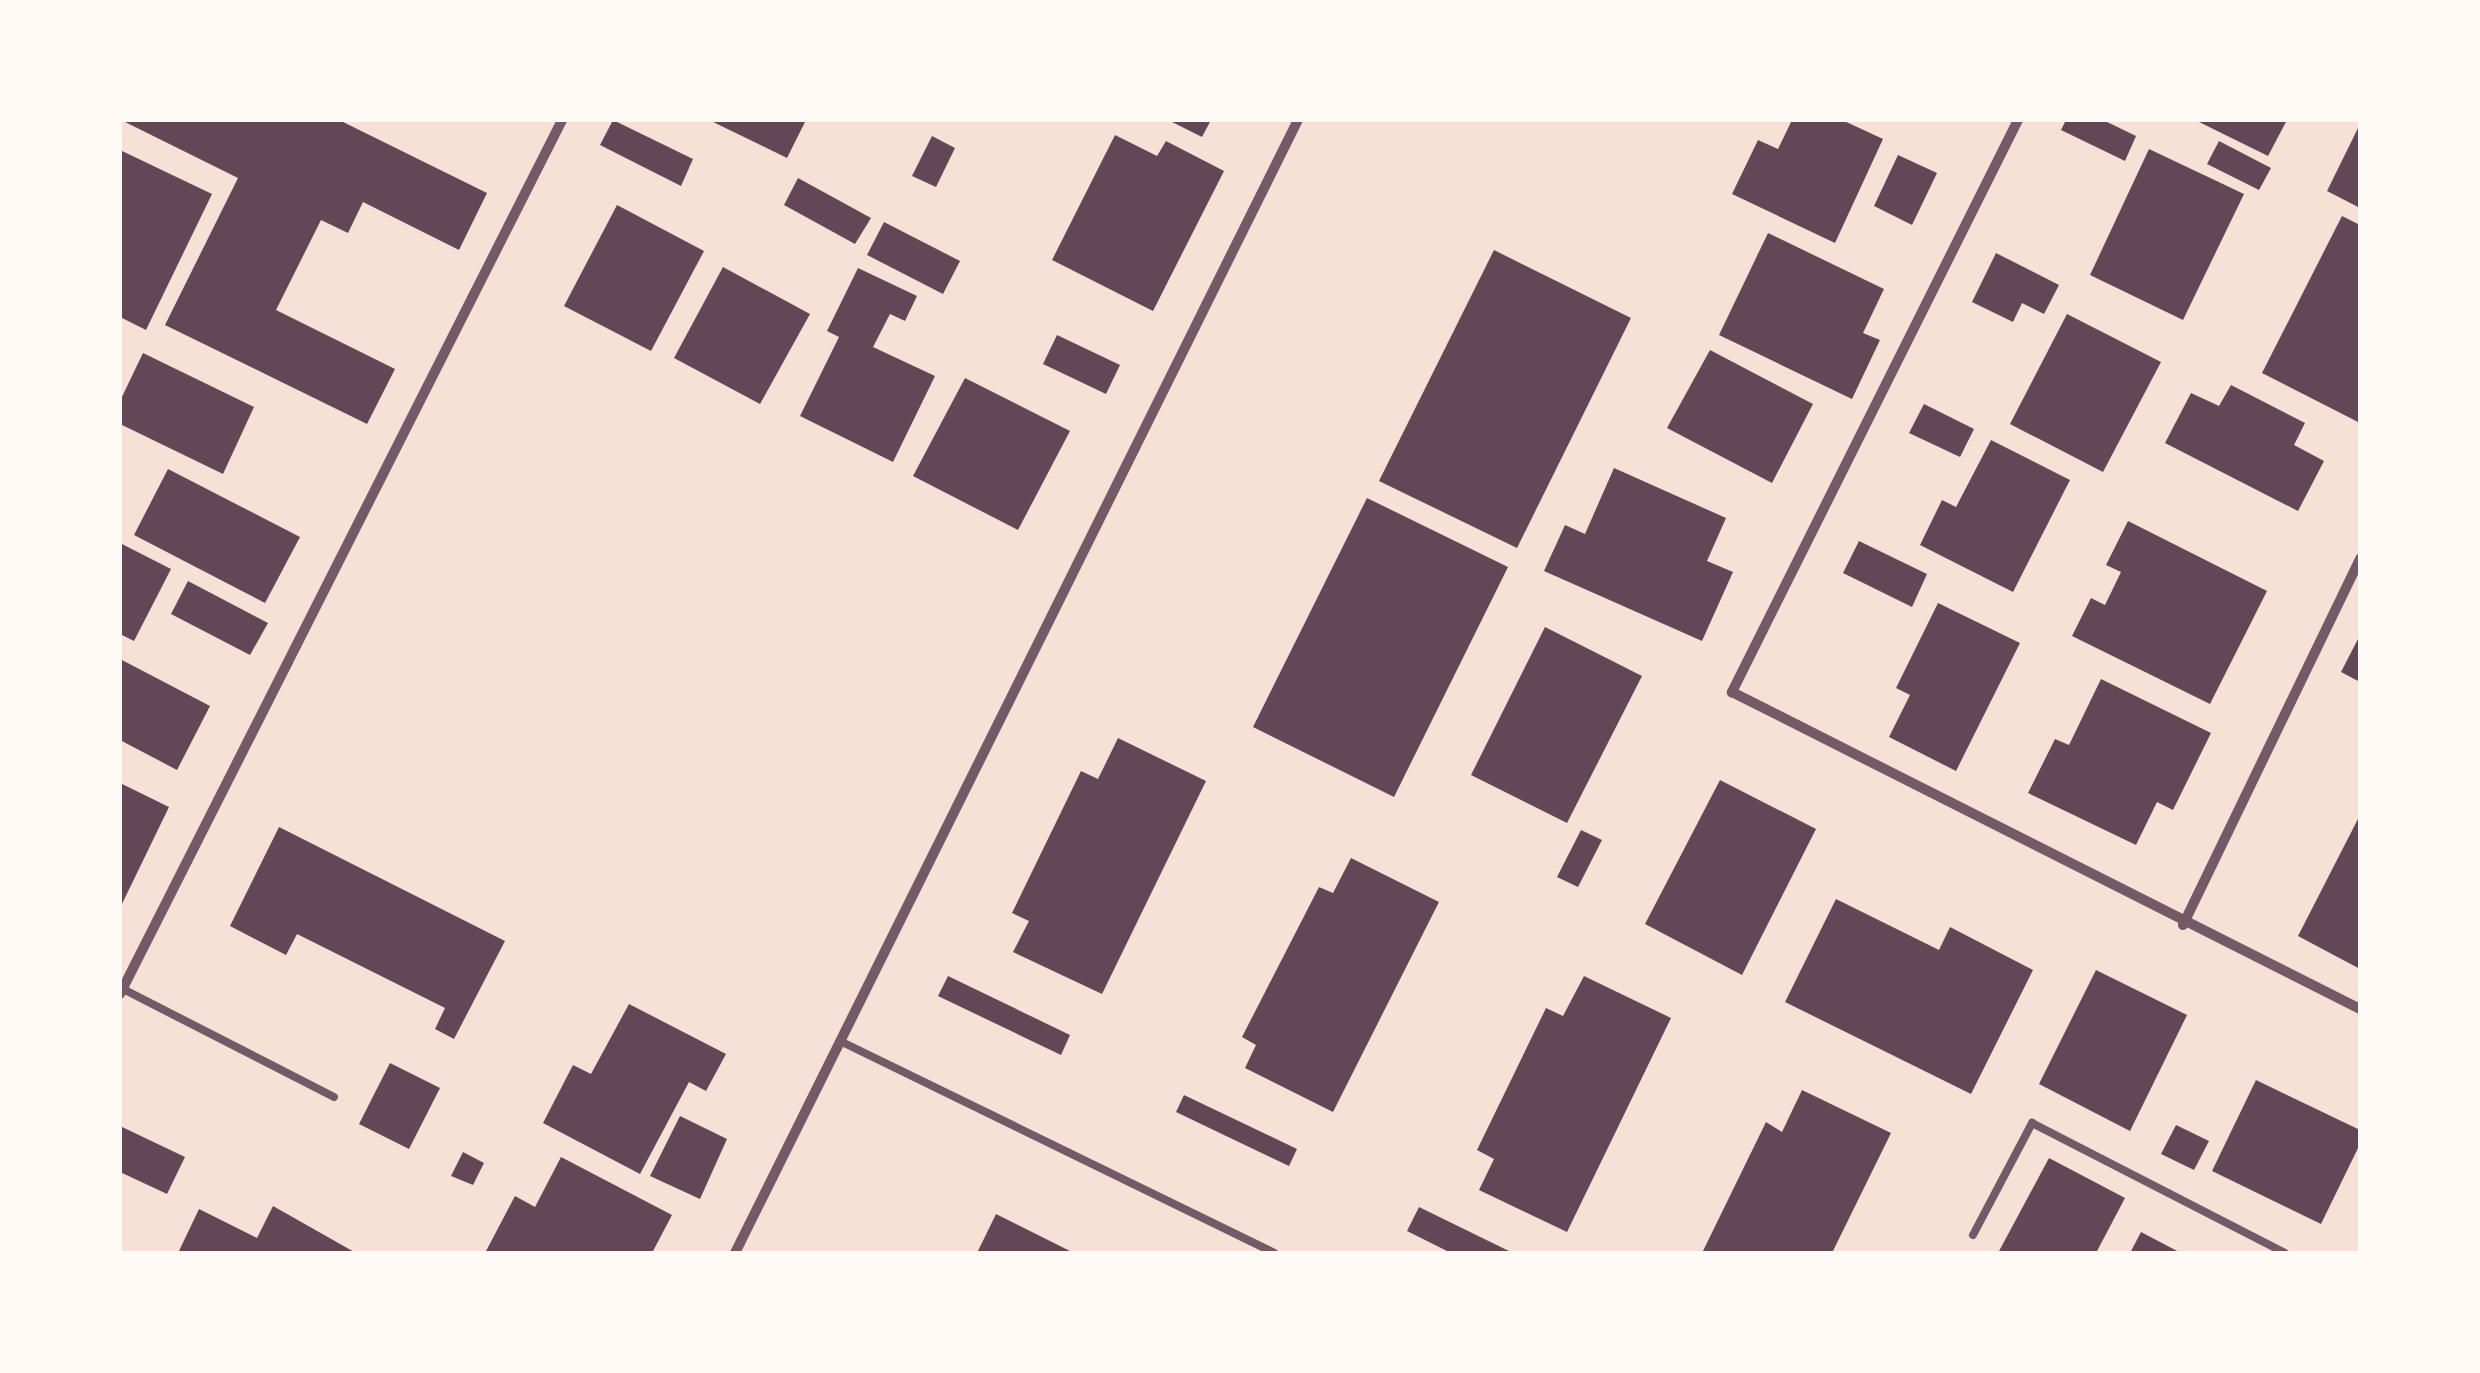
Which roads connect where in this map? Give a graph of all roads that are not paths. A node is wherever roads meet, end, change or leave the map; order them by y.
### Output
1 (562, 120) edge
2 (1298, 120) edge
3 (2018, 120) edge
4 (2360, 559) edge
5 (2182, 924) junction
6 (121, 991) edge
7 (2360, 1009) edge
8 (840, 1041) junction
9 (334, 1097) dead end
10 (1973, 1235) dead end
11 (735, 1253) edge
12 (1274, 1253) edge
13 (2285, 1253) edge

1 - 6 street
2 - 8 street
3 - 5 street
4 - 5 street
5 - 7 street
6 - 9 lane
8 - 11 street
8 - 12 lane
10 - 13 lane

